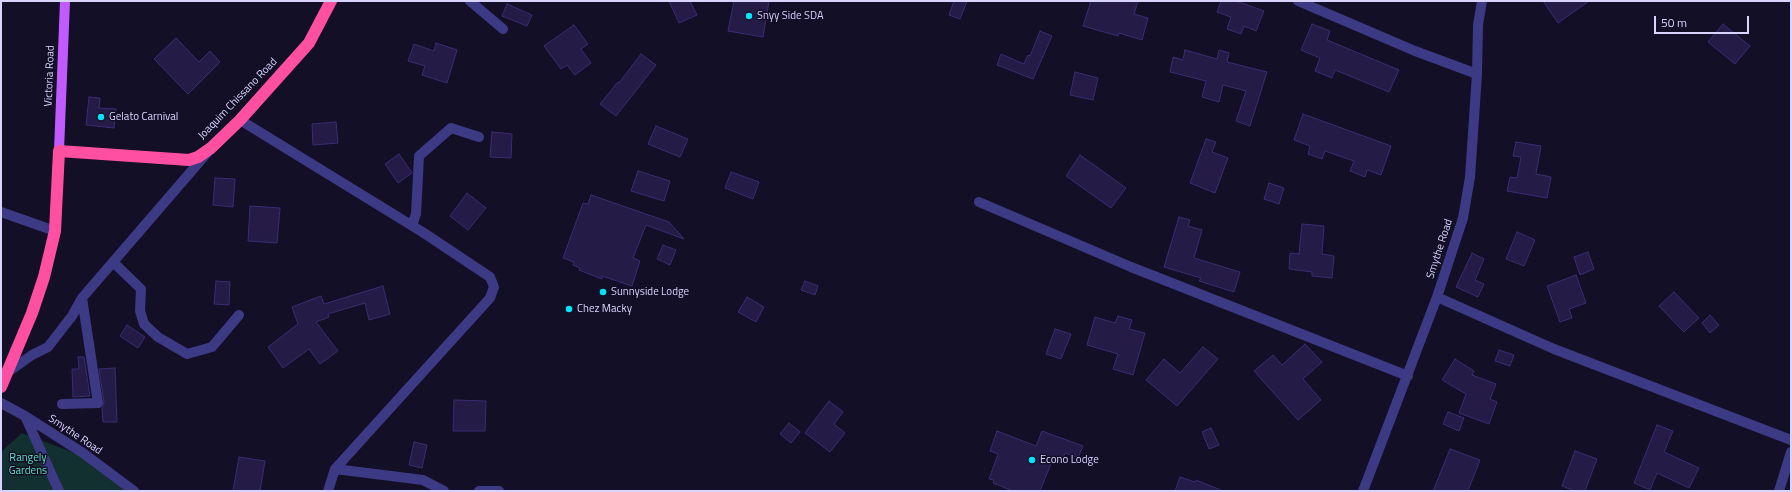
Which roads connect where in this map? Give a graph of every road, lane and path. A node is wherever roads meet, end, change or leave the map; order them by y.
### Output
1 (66, 1) edge
2 (332, 1) edge
3 (470, 1) edge
4 (1298, 1) edge
5 (1482, 1) edge
6 (503, 29) dead end
7 (1477, 74) junction
8 (240, 120) junction
9 (479, 137) dead end
10 (211, 148) junction
11 (59, 151) junction
12 (979, 202) dead end
13 (1, 212) edge
14 (412, 225) junction
15 (55, 230) junction
16 (113, 262) junction
17 (1437, 297) junction
18 (82, 298) junction
19 (239, 316) dead end
20 (8, 372) junction
21 (1408, 376) junction
22 (1, 387) edge
23 (1, 403) edge
24 (62, 404) dead end
25 (25, 416) junction
26 (1791, 440) edge
27 (1791, 452) edge
28 (335, 469) junction
29 (59, 491) edge
30 (134, 491) edge
31 (328, 491) edge
32 (444, 491) edge
33 (479, 491) edge
34 (499, 491) edge
35 (1363, 491) edge
36 (1779, 491) edge

1 - 11 main road, Victoria Road
2 - 8 highway, Joaquim Chissano Road
3 - 6 street
4 - 7 street
5 - 7 street, Smythe Road
7 - 17 street, Smythe Road
8 - 10 highway, Joaquim Chissano Road
8 - 14 street
9 - 14 street
10 - 11 highway, Joaquim Chissano Road
10 - 16 street
11 - 15 highway
12 - 21 street
13 - 15 street
14 - 28 street
15 - 20 highway
16 - 18 street
16 - 19 street
17 - 21 street, Smythe Road
17 - 26 street
18 - 20 street
18 - 24 street
20 - 22 highway
21 - 35 street, Smythe Road
23 - 25 street, Smythe Road
25 - 29 street
25 - 30 street, Smythe Road
27 - 36 street
28 - 31 street
28 - 32 street
33 - 34 street

